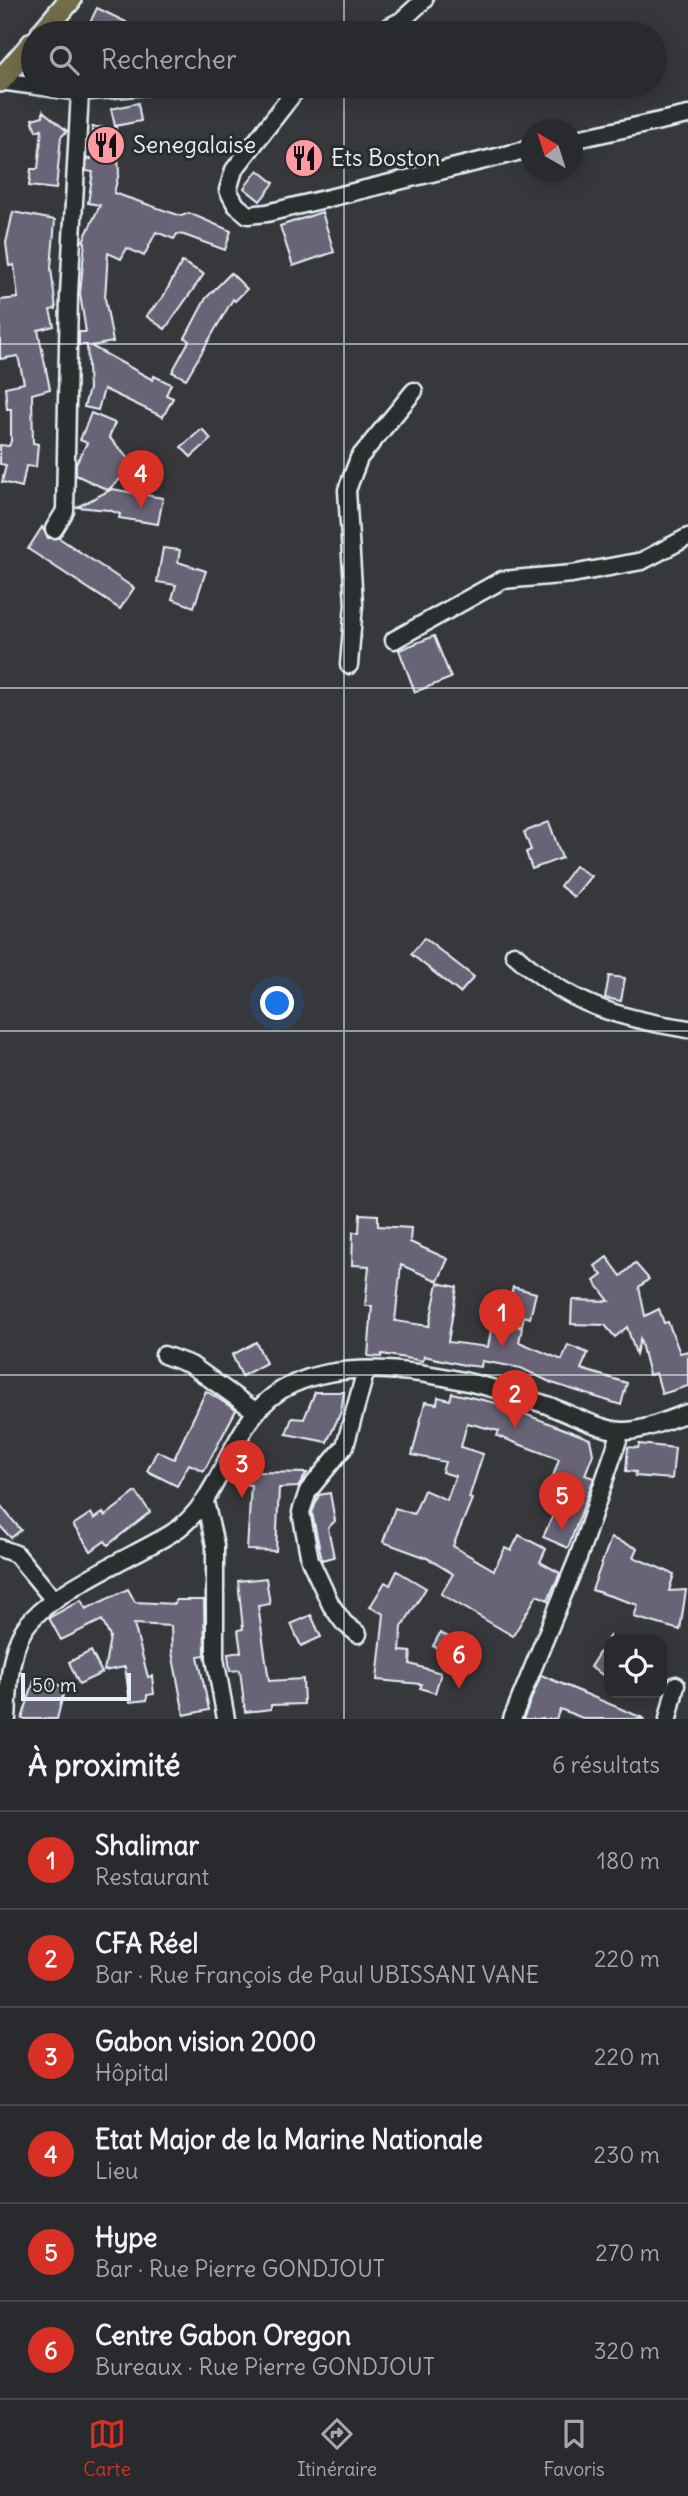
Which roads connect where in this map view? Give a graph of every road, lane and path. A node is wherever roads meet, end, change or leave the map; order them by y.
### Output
1 (70, 0) edge
2 (424, 0) edge
3 (52, 21) edge
4 (401, 21) edge
5 (21, 57) edge
6 (0, 81) edge
7 (21, 84) edge
8 (80, 98) edge
9 (290, 98) edge
10 (688, 115) edge
11 (583, 138) edge
12 (520, 151) edge
13 (414, 391) dead end
14 (54, 528) dead end
15 (688, 537) edge
16 (394, 640) dead end
17 (349, 665) dead end
18 (514, 954) dead end
19 (688, 1029) edge
20 (163, 1355) dead end
21 (366, 1370) junction
22 (255, 1411) junction
23 (688, 1413) edge
24 (621, 1431) junction
25 (205, 1502) junction
26 (0, 1548) edge
27 (54, 1601) junction
28 (358, 1634) dead end
29 (676, 1685) dead end
30 (7, 1719) edge
31 (226, 1719) edge
32 (512, 1719) edge
33 (668, 1719) edge

1 - 3 main road
2 - 4 street
5 - 6 main road
6 - 7 street
8 - 14 street
9 - 12 street
10 - 11 street
13 - 17 street
15 - 16 street
18 - 19 street
20 - 22 street
21 - 22 street
21 - 24 street
21 - 28 street
22 - 25 street
23 - 24 street
24 - 32 street
25 - 27 street
25 - 31 street
26 - 27 street
27 - 30 street
29 - 33 street

